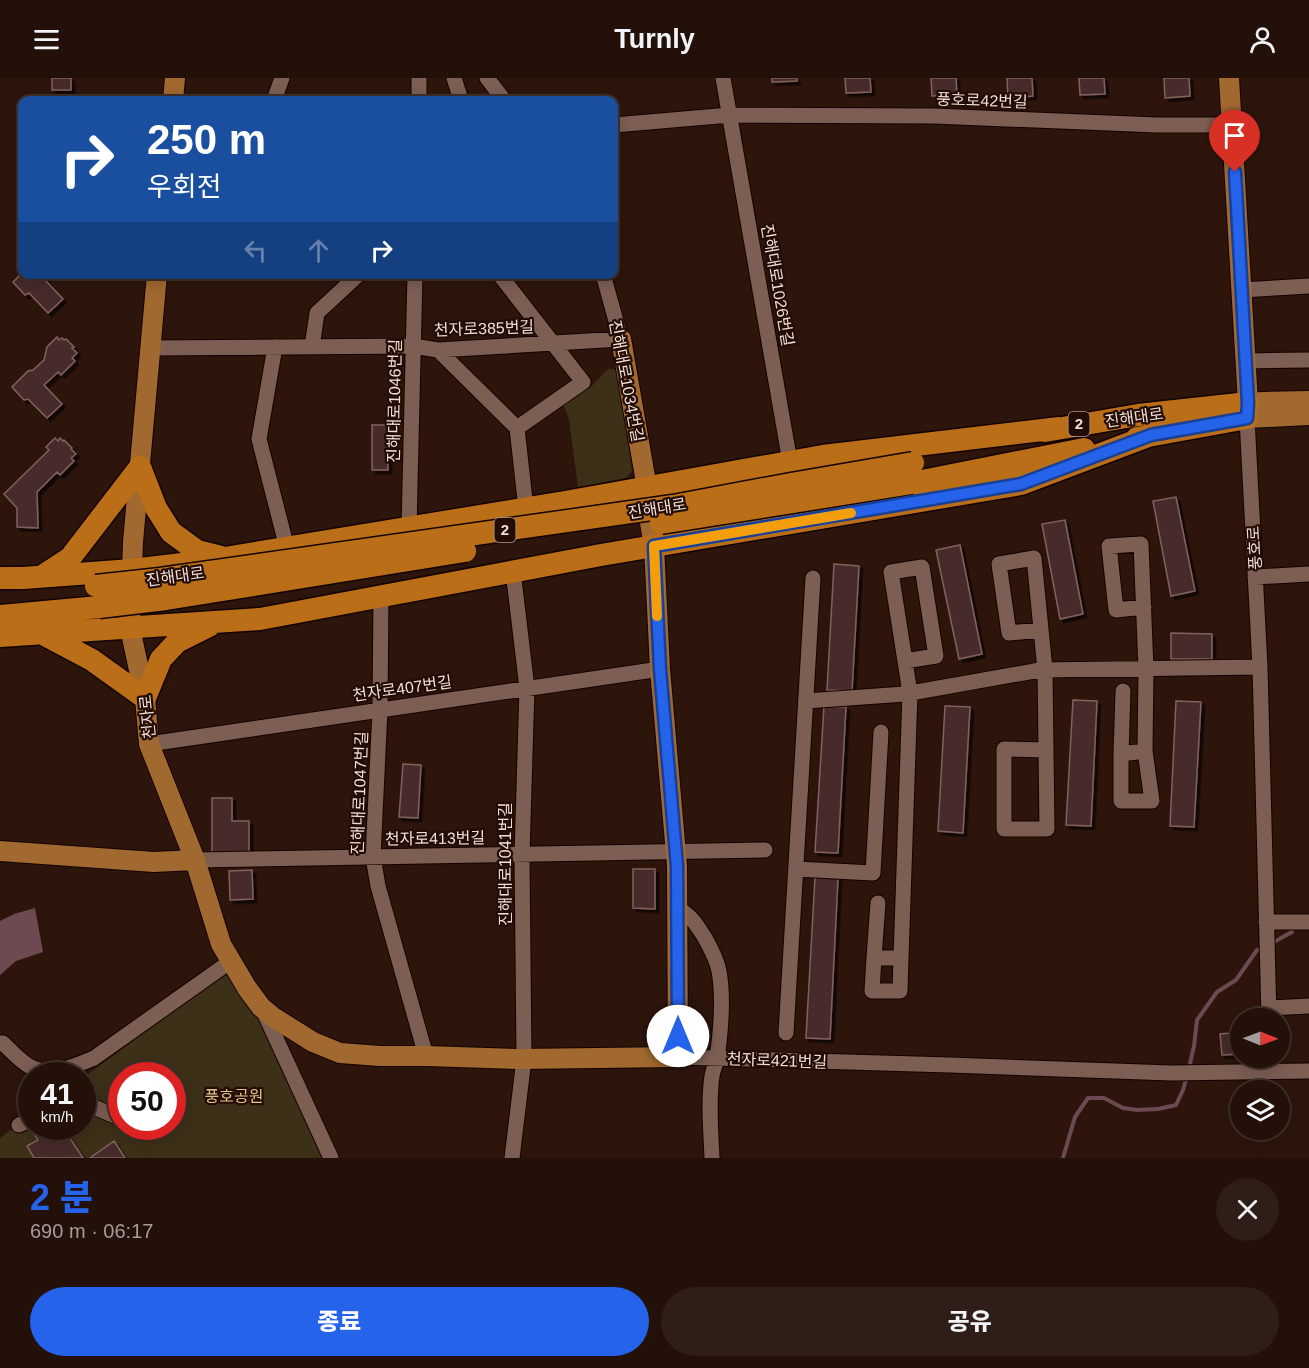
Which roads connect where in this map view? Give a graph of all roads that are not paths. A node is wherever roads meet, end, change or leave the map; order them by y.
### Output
1 (175, 78) edge
2 (282, 78) edge
3 (419, 78) edge
4 (454, 78) edge
5 (487, 78) edge
6 (723, 78) edge
7 (1229, 78) edge
8 (173, 96) edge
9 (275, 96) edge
10 (419, 96) edge
11 (460, 96) edge
12 (501, 96) edge
13 (730, 115) junction
14 (618, 125) edge
15 (1232, 125) junction
16 (157, 279) edge
17 (354, 279) edge
18 (415, 279) edge
19 (503, 279) edge
20 (604, 279) edge
21 (1309, 286) edge
22 (1241, 290) junction
23 (621, 339) junction
24 (553, 343) junction
25 (413, 346) junction
26 (275, 347) junction
27 (312, 347) junction
28 (150, 348) junction
29 (438, 350) junction
30 (1309, 360) edge
31 (1246, 361) junction
32 (1309, 401) edge
33 (1248, 411) junction
34 (1309, 415) edge
35 (517, 428) junction
36 (1059, 428) junction
37 (1151, 435) junction
38 (790, 462) junction
39 (140, 467) junction
40 (912, 473) junction
41 (647, 488) junction
42 (526, 509) junction
43 (409, 528) junction
44 (654, 546) junction
45 (287, 548) junction
46 (225, 558) junction
47 (132, 570) junction
48 (513, 571) junction
49 (1309, 574) edge
50 (41, 576) junction
51 (1255, 577) junction
52 (0, 578) edge
53 (813, 578) dead end
54 (0, 592) edge
55 (97, 596) junction
56 (381, 596) junction
57 (1144, 607) junction
58 (0, 615) edge
59 (218, 622) junction
60 (130, 628) junction
61 (1041, 630) junction
62 (41, 633) junction
63 (0, 636) edge
64 (905, 662) junction
65 (1260, 667) junction
66 (660, 669) junction
67 (1146, 669) junction
68 (1045, 670) junction
69 (527, 688) junction
70 (1124, 691) dead end
71 (910, 693) junction
72 (146, 698) junction
73 (806, 701) junction
74 (380, 710) junction
75 (881, 732) dead end
76 (149, 744) junction
77 (1046, 750) junction
78 (1145, 752) junction
79 (1121, 754) junction
80 (765, 850) dead end
81 (0, 851) edge
82 (676, 852) junction
83 (522, 855) junction
84 (374, 857) junction
85 (195, 860) junction
86 (796, 869) junction
87 (878, 903) dead end
88 (677, 908) junction
89 (1308, 919) edge
90 (1266, 922) junction
91 (874, 958) junction
92 (901, 958) junction
93 (231, 961) junction
94 (1309, 1006) edge
95 (261, 1007) junction
96 (1269, 1008) edge
97 (1290, 1009) edge
98 (786, 1033) dead end
99 (0, 1043) edge
100 (426, 1056) junction
101 (678, 1058) junction
102 (717, 1058) junction
103 (524, 1059) junction
104 (1239, 1068) edge
105 (1290, 1068) edge
106 (1309, 1071) edge
107 (331, 1158) edge
108 (512, 1158) edge
109 (712, 1158) edge

1 - 8 main road
2 - 9 street
3 - 10 street
4 - 11 street
5 - 12 street
6 - 13 street, 진해대로1026번길
7 - 15 main road, 풍호로
13 - 14 street, 풍호로42번길
13 - 15 street, 풍호로42번길
13 - 38 street, 진해대로1026번길
15 - 22 main road, 풍호로
16 - 28 main road, 천자로
17 - 27 street
18 - 25 street, 진해대로1046번길
19 - 24 street
20 - 23 street, 진해대로1034번길
21 - 22 street
22 - 31 main road, 풍호로
23 - 24 street, 천자로385번길
23 - 41 main road, 진해대로1034번길
24 - 29 street, 천자로385번길
24 - 35 street
25 - 27 street, 천자로385번길
25 - 29 street, 천자로385번길
25 - 43 street, 진해대로1046번길
26 - 27 street, 천자로385번길
26 - 28 street, 천자로385번길
26 - 45 street
28 - 39 main road, 천자로
29 - 35 street
30 - 31 street
31 - 33 main road, 풍호로
32 - 33 main road, 진해대로 / 2
33 - 34 main road, 진해대로 / 2
33 - 36 highway, 진해대로 / 2
33 - 37 highway, 진해대로 / 2
33 - 51 street, 풍호로
35 - 42 street
36 - 38 highway
36 - 40 highway, 진해대로 / 2
37 - 40 highway, 진해대로 / 2
37 - 44 highway
38 - 41 highway
39 - 46 highway
39 - 47 main road, 천자로
39 - 50 highway
40 - 55 highway, 진해대로 / 2, bridge
40 - 55 highway, 진해대로 / 2, bridge
41 - 42 highway
41 - 44 main road, 진해대로1034번길
42 - 43 highway
43 - 45 highway
44 - 48 highway
44 - 66 main road, 진해대로1034번길
45 - 46 highway
46 - 47 highway
47 - 50 highway
47 - 60 main road, 천자로
48 - 56 highway
48 - 69 street, 진해대로1041번길
49 - 51 street
50 - 52 highway
51 - 65 street, 풍호로
53 - 73 street
54 - 55 highway, 진해대로 / 2
55 - 58 highway, 진해대로 / 2
56 - 59 highway
56 - 74 street, 진해대로1047번길
57 - 57 street
57 - 67 street
59 - 60 highway
59 - 72 highway
60 - 62 highway
60 - 72 main road, 천자로
61 - 61 street
61 - 68 street
62 - 63 highway
62 - 72 highway
64 - 64 street
64 - 71 street
65 - 67 street
65 - 90 street, 풍호로
66 - 69 street, 천자로407번길
66 - 82 main road, 진해대로1034번길
67 - 68 street
67 - 78 street
68 - 71 street
68 - 77 street
69 - 74 street, 천자로407번길
69 - 83 street, 진해대로1041번길
70 - 79 street
71 - 73 street
71 - 92 street
72 - 76 main road, 천자로
73 - 86 street
74 - 76 street, 천자로407번길
74 - 84 street, 진해대로1047번길
75 - 86 street
76 - 85 main road, 천자로
77 - 77 street
78 - 79 street
78 - 79 street
80 - 82 street, 천자로413번길
81 - 85 main road
82 - 83 street, 천자로413번길
82 - 88 main road, 진해대로1034번길
83 - 84 street, 천자로413번길
83 - 103 street, 진해대로1041번길
84 - 85 street, 천자로413번길
84 - 100 street, 진해대로1047번길
85 - 93 main road, 천자로
86 - 98 street
87 - 91 street
88 - 101 main road, 진해대로1034번길
88 - 102 street
89 - 90 street
90 - 96 street, 풍호로
91 - 92 street
91 - 92 street
93 - 95 main road, 천자로
93 - 99 street
94 - 97 street
95 - 100 main road, 천자로421번길
95 - 107 street, 천자로
100 - 103 main road, 천자로421번길
101 - 102 street, 천자로421번길
101 - 103 main road, 천자로421번길
102 - 104 street, 천자로421번길
102 - 109 street
103 - 108 street, 진해대로1041번길
105 - 106 street, 천자로421번길

